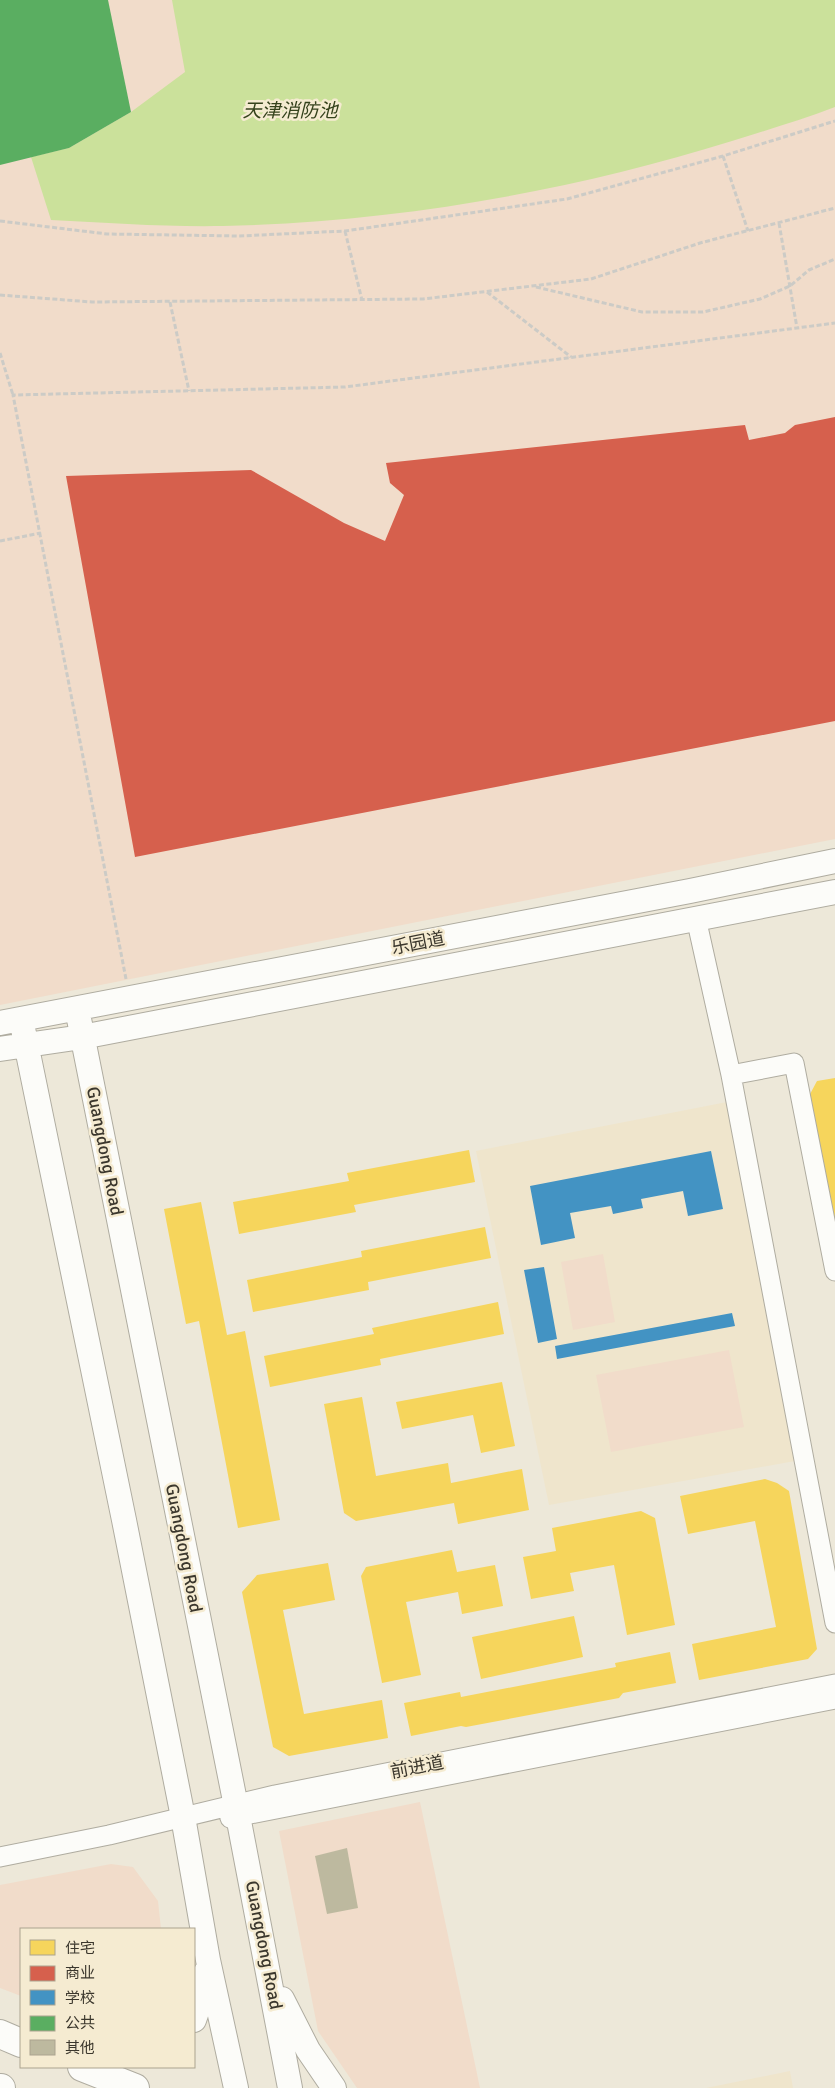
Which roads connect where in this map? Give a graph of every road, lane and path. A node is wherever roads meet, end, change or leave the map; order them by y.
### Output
1 (835, 121) edge
2 (723, 156) junction
3 (835, 208) edge
4 (0, 221) edge
5 (779, 223) junction
6 (345, 231) junction
7 (748, 231) junction
8 (835, 259) edge
9 (533, 286) junction
10 (790, 286) junction
11 (486, 291) junction
12 (0, 295) edge
13 (362, 300) junction
14 (170, 302) junction
15 (835, 323) edge
16 (797, 328) junction
17 (0, 353) edge
18 (571, 358) junction
19 (189, 390) junction
20 (13, 395) junction
21 (41, 533) junction
22 (0, 540) edge
23 (835, 861) edge
24 (690, 891) junction
25 (835, 892) edge
26 (696, 918) junction
27 (130, 999) junction
28 (77, 1009) junction
29 (10, 1021) edge
30 (82, 1037) junction
31 (27, 1046) junction
32 (0, 1049) edge
33 (731, 1075) junction
34 (835, 1271) edge
35 (835, 1623) edge
36 (835, 1684) edge
37 (835, 1699) edge
38 (237, 1810) junction
39 (184, 1822) junction
40 (0, 1858) edge
41 (208, 1960) junction
42 (269, 1972) junction
43 (195, 2017) edge
44 (0, 2034) edge
45 (20, 2043) edge
46 (85, 2068) edge
47 (135, 2088) edge
48 (236, 2088) edge
49 (290, 2088) edge
50 (334, 2088) edge

1 - 2 path
2 - 6 path
2 - 7 path
3 - 5 path
4 - 6 path
5 - 7 path
5 - 10 path
6 - 13 path
7 - 9 path
8 - 10 path
9 - 10 path
9 - 11 path
10 - 16 path
11 - 13 path
11 - 18 path
12 - 14 path
13 - 14 path
14 - 19 path
15 - 16 path
16 - 18 path
17 - 20 path
18 - 19 path
19 - 20 path
20 - 21 path
21 - 22 path
21 - 27 path
23 - 24 main road, 乐园道
24 - 26 main road
24 - 27 main road, 乐园道
25 - 26 main road, 乐园道
26 - 30 main road, 乐园道
26 - 33 street
27 - 28 main road, 乐园道
28 - 29 main road, 乐园道
28 - 30 main road, Guangdong Road
29 - 31 main road
30 - 31 main road, 乐园道
30 - 38 main road, Guangdong Road
31 - 32 main road, 乐园道
31 - 39 main road
33 - 34 street
33 - 35 street
36 - 38 street, 前进道
37 - 38 street, 前进道
38 - 39 street, 前进道
38 - 42 main road, Guangdong Road
39 - 40 street, 前进道
39 - 41 main road
41 - 43 main road
41 - 48 main road
42 - 49 main road, Guangdong Road
42 - 50 main road
44 - 45 highway
46 - 47 highway

